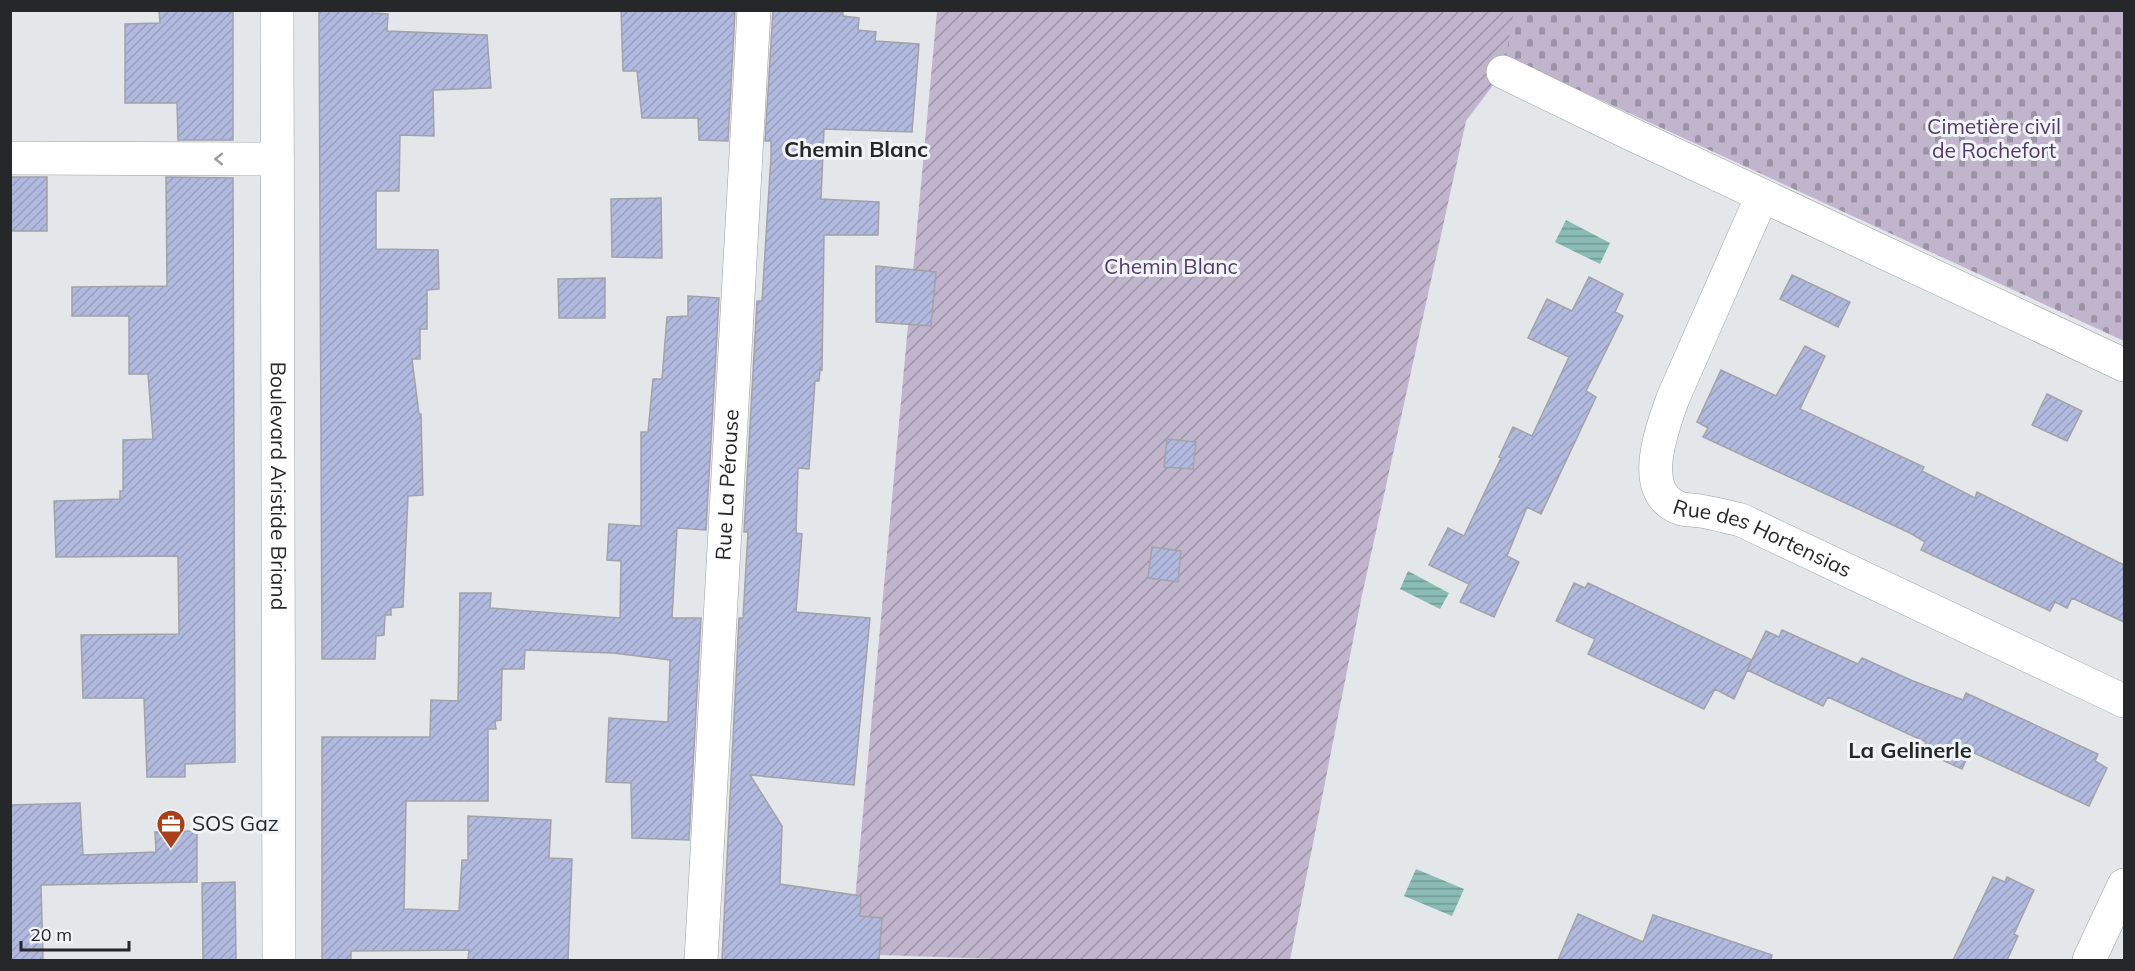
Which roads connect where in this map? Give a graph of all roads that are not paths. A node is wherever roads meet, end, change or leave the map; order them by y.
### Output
1 (277, 10) edge
2 (754, 10) edge
3 (1503, 72) dead end
4 (10, 158) edge
5 (277, 159) junction
6 (1762, 196) junction
7 (2124, 365) edge
8 (2124, 700) edge
9 (2124, 885) edge
10 (279, 960) edge
11 (701, 960) edge
12 (2090, 960) edge

1 - 5 street, Boulevard Aristide Briand
2 - 11 street, Rue La Pérouse
3 - 6 street
5 -> 4 street
5 - 10 street, Boulevard Aristide Briand
6 - 7 street
6 - 8 street, Rue des Hortensias
9 - 12 street

